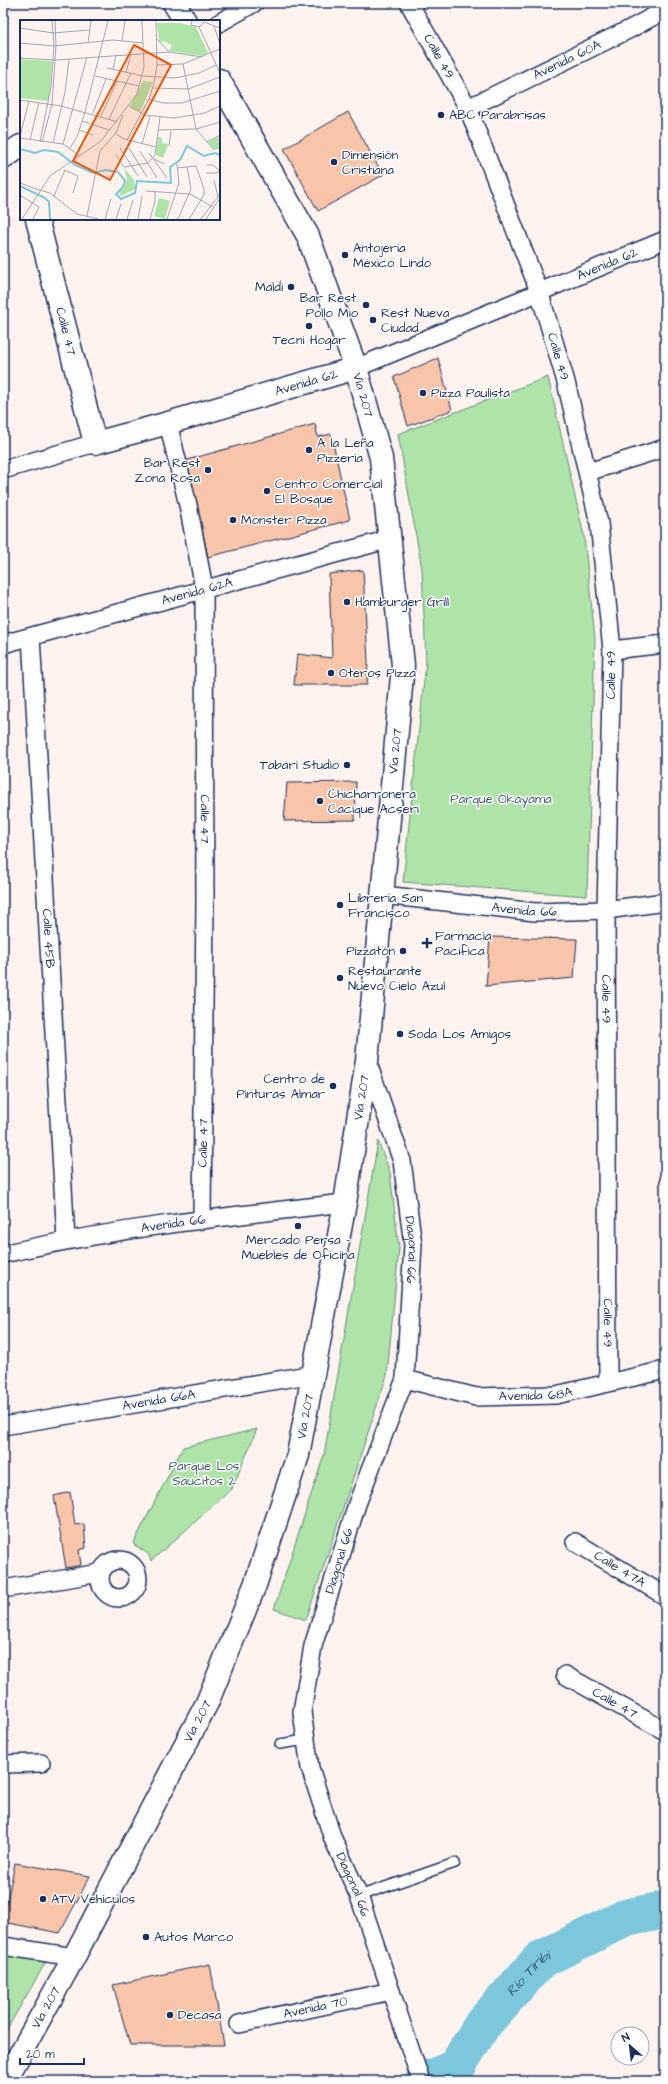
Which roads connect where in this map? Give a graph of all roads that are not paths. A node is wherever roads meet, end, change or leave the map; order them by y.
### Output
1 (174, 3) edge
2 (254, 3) edge
3 (409, 3) edge
4 (665, 10) edge
5 (184, 20) edge
6 (220, 22) edge
7 (220, 82) edge
8 (468, 108) junction
9 (37, 220) edge
10 (665, 240) edge
11 (539, 291) junction
12 (356, 368) junction
13 (168, 423) junction
14 (94, 443) junction
15 (665, 448) edge
16 (3, 470) edge
17 (588, 472) junction
18 (390, 539) junction
19 (204, 588) junction
20 (31, 637) junction
21 (3, 644) edge
22 (665, 644) edge
23 (612, 650) junction
24 (383, 895) junction
25 (665, 902) edge
26 (606, 910) junction
27 (367, 1061) junction
28 (345, 1203) junction
29 (202, 1218) junction
30 (66, 1239) junction
31 (3, 1254) edge
32 (665, 1370) edge
33 (314, 1374) junction
34 (405, 1379) junction
35 (608, 1383) junction
36 (3, 1426) edge
37 (575, 1542) dead end
38 (100, 1573) dead end
39 (3, 1589) edge
40 (665, 1596) edge
41 (565, 1675) dead end
42 (665, 1731) edge
43 (306, 1740) junction
44 (280, 1744) dead end
45 (41, 1763) dead end
46 (3, 1764) edge
47 (455, 1863) dead end
48 (359, 1896) junction
49 (3, 1946) edge
50 (74, 1957) junction
51 (391, 1991) junction
52 (239, 2024) dead end
53 (5, 2081) edge
54 (421, 2081) edge

1 - 5 main road
2 - 6 street
3 - 8 street, Calle 49
4 - 8 street, Avenida 60A
7 - 12 main road, Vía 207
8 - 11 street, Calle 49
9 - 14 main road, Calle 47
10 - 11 street, Avenida 62
11 - 12 street, Avenida 62
11 - 17 street, Calle 49
12 - 13 main road, Avenida 62
12 - 18 main road, Vía 207
13 - 14 main road, Avenida 62
13 - 19 street, Calle 47
14 - 16 street, Avenida 62
15 - 17 street
17 - 23 street, Calle 49
18 - 19 street, Avenida 62A
18 - 24 main road, Vía 207
19 - 20 street, Avenida 62A
19 - 29 street, Calle 47
20 - 21 street, Avenida 62A
20 - 30 street, Calle 45B
22 - 23 street
23 - 26 street, Calle 49
24 - 26 street, Avenida 66
24 - 27 main road, Vía 207
25 - 26 street, Avenida 66
26 - 35 street, Calle 49
27 - 28 main road, Vía 207
27 - 34 street, Diagonal 66
28 - 29 street, Avenida 66
28 - 33 main road, Vía 207
29 - 30 street, Avenida 66
30 - 31 street, Avenida 66
32 - 35 street, Avenida 68A
33 - 36 street, Avenida 66A
33 - 50 main road, Vía 207
34 - 35 street, Avenida 68A
34 - 43 street, Diagonal 66
37 - 40 street, Calle 47A
38 - 39 street
41 - 42 street, Calle 47
43 - 44 lane
43 - 48 street, Diagonal 66
45 - 46 street
47 - 48 lane
48 - 51 street, Diagonal 66
49 - 50 street
50 - 53 main road, Vía 207
51 - 52 street, Avenida 70
51 - 54 street, Diagonal 66

